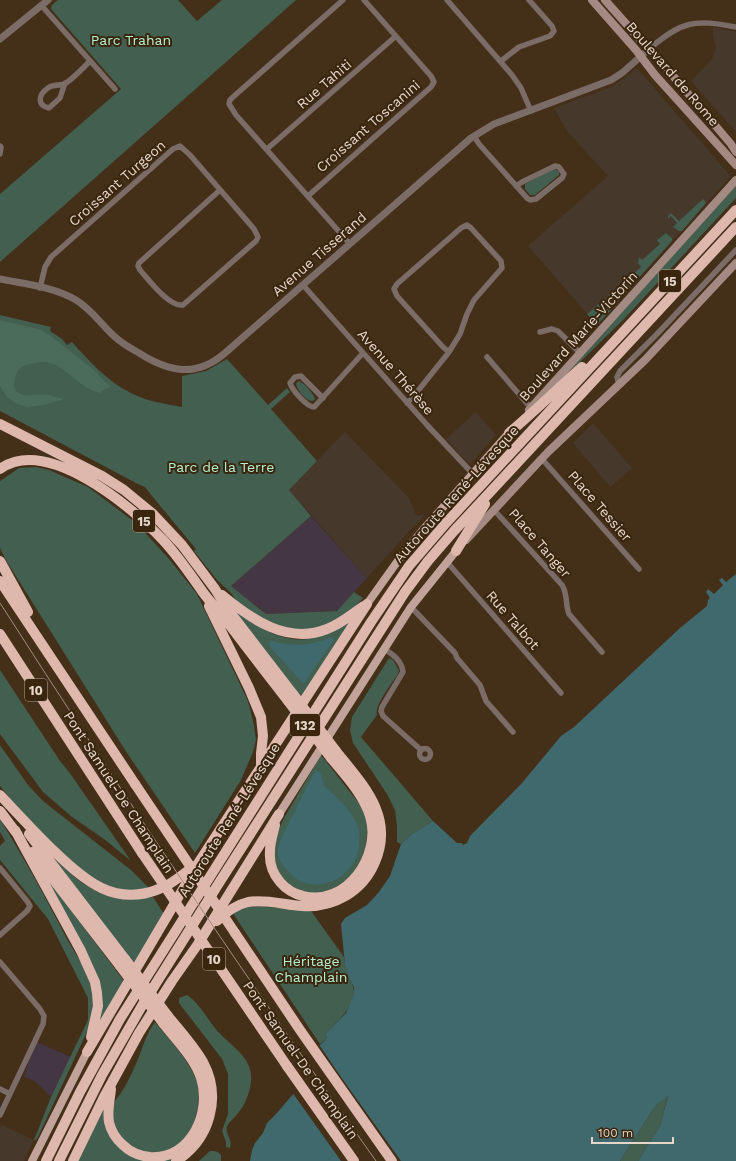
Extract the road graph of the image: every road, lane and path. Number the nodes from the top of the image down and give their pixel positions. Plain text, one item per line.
1 (48, 0) edge
2 (343, 0) edge
3 (364, 0) edge
4 (447, 0) edge
5 (529, 0) edge
6 (592, 0) edge
7 (605, 0) edge
8 (41, 4) junction
9 (736, 27) edge
10 (396, 36) junction
11 (0, 39) edge
12 (649, 49) junction
13 (641, 57) junction
14 (90, 61) junction
15 (501, 61) junction
16 (65, 83) junction
17 (115, 89) dead end
18 (531, 111) junction
19 (474, 136) junction
20 (734, 144) edge
21 (0, 146) edge
22 (267, 149) junction
23 (736, 152) edge
24 (0, 154) edge
25 (736, 165) edge
26 (736, 180) edge
27 (516, 186) junction
28 (220, 190) junction
29 (308, 196) junction
30 (736, 210) edge
31 (736, 227) edge
32 (350, 244) junction
33 (736, 250) edge
34 (736, 263) edge
35 (0, 279) edge
36 (303, 285) junction
37 (40, 288) junction
38 (540, 332) dead end
39 (623, 332) junction
40 (449, 352) junction
41 (363, 353) junction
42 (580, 353) junction
43 (487, 357) dead end
44 (619, 385) junction
45 (323, 398) junction
46 (407, 402) junction
47 (531, 408) junction
48 (0, 424) edge
49 (509, 433) junction
50 (542, 459) junction
51 (0, 469) edge
52 (472, 474) junction
53 (497, 485) junction
54 (494, 510) junction
55 (456, 551) junction
56 (0, 561) edge
57 (446, 562) junction
58 (639, 569) dead end
59 (0, 580) edge
60 (215, 589) junction
61 (203, 591) junction
62 (367, 604) junction
63 (411, 607) junction
64 (0, 634) edge
65 (384, 649) junction
66 (602, 652) dead end
67 (62, 674) junction
68 (561, 694) dead end
69 (290, 698) junction
70 (513, 732) dead end
71 (421, 750) dead end
72 (334, 754) junction
73 (261, 766) junction
74 (0, 795) edge
75 (0, 811) edge
76 (278, 814) junction
77 (15, 830) junction
78 (199, 862) junction
79 (0, 868) edge
80 (0, 935) edge
81 (198, 944) junction
82 (0, 962) edge
83 (122, 963) junction
84 (166, 1019) junction
85 (87, 1052) junction
86 (112, 1084) junction
87 (0, 1089) edge
88 (10, 1094) junction
89 (0, 1115) edge
90 (32, 1161) edge
91 (46, 1161) edge
92 (59, 1161) edge
93 (73, 1161) edge
94 (176, 1161) edge
95 (354, 1161) edge
96 (392, 1161) edge

1 - 8 street
2 - 22 street
3 - 10 street, Croissant Toscanini
4 - 15 street
5 - 15 street
6 - 13 main road, Boulevard de Rome
7 - 12 main road, Boulevard de Rome
8 - 11 street
8 - 14 street
9 - 12 street
10 - 22 street, Rue Tahiti
10 - 29 street, Croissant Toscanini
12 - 13 street, Avenue Tisserand
12 - 20 main road, Boulevard de Rome
13 - 18 street, Avenue Tisserand
13 - 25 main road, Boulevard de Rome
14 - 16 street
14 - 17 street
15 - 18 street
16 - 16 street
18 - 19 street, Avenue Tisserand
19 - 27 street
19 - 32 street, Avenue Tisserand
20 - 23 main road, Boulevard de Rome
21 - 24 street
22 - 29 street
26 - 42 main road, Boulevard Marie-Victorin
27 - 27 street
28 - 28 street, Croissant Turgeon
28 - 37 street, Croissant Turgeon
29 - 32 street
30 - 39 highway, Autoroute René-Lévesque / 15
31 - 53 highway, Autoroute René-Lévesque / 15
32 - 36 street, Avenue Tisserand
33 - 44 street
34 - 44 main road
35 - 37 street, Avenue Tisserand
36 - 37 street, Avenue Tisserand
36 - 41 street, Avenue Thérèse
38 - 42 street
39 - 49 highway
39 - 91 highway, Autoroute René-Lévesque / 132
40 - 40 street
40 - 46 street
41 - 45 street
41 - 46 street, Avenue Thérèse
42 - 47 main road, Boulevard Marie-Victorin
43 - 47 street
44 - 50 main road
45 - 45 street
46 - 52 street, Avenue Thérèse
47 - 49 main road, Boulevard Marie-Victorin
48 - 60 highway
49 - 52 main road, Boulevard Marie-Victorin
50 - 54 main road
50 - 58 street, Place Tessier
51 - 61 highway, 15
52 - 62 main road, Boulevard Marie-Victorin
53 - 55 highway
53 - 92 highway, Autoroute René-Lévesque / 132
54 - 55 main road
54 - 66 street, Place Tanger
55 - 57 main road
56 - 67 highway
57 - 63 main road
57 - 68 street, Rue Talbot
59 - 67 highway, 10
60 - 62 highway
60 - 69 highway
61 - 69 highway
61 - 73 highway
62 - 73 highway
63 - 65 main road
63 - 70 street
64 - 95 highway, Pont Samuel-De Champlain / 10, bridge
65 - 71 street
65 - 76 main road
67 - 96 highway, Pont Samuel-De Champlain / 10, bridge
69 - 72 highway, bridge
72 - 76 highway
72 - 81 highway
73 - 78 highway
74 - 78 highway
74 - 83 highway
75 - 77 highway
76 - 81 highway
77 - 83 highway
77 - 85 highway
78 - 85 highway
79 - 80 street
81 - 86 highway
82 - 88 street
83 - 84 highway, bridge
84 - 86 highway
84 - 94 highway
85 - 90 main road
86 - 93 highway
87 - 88 street
88 - 89 street

